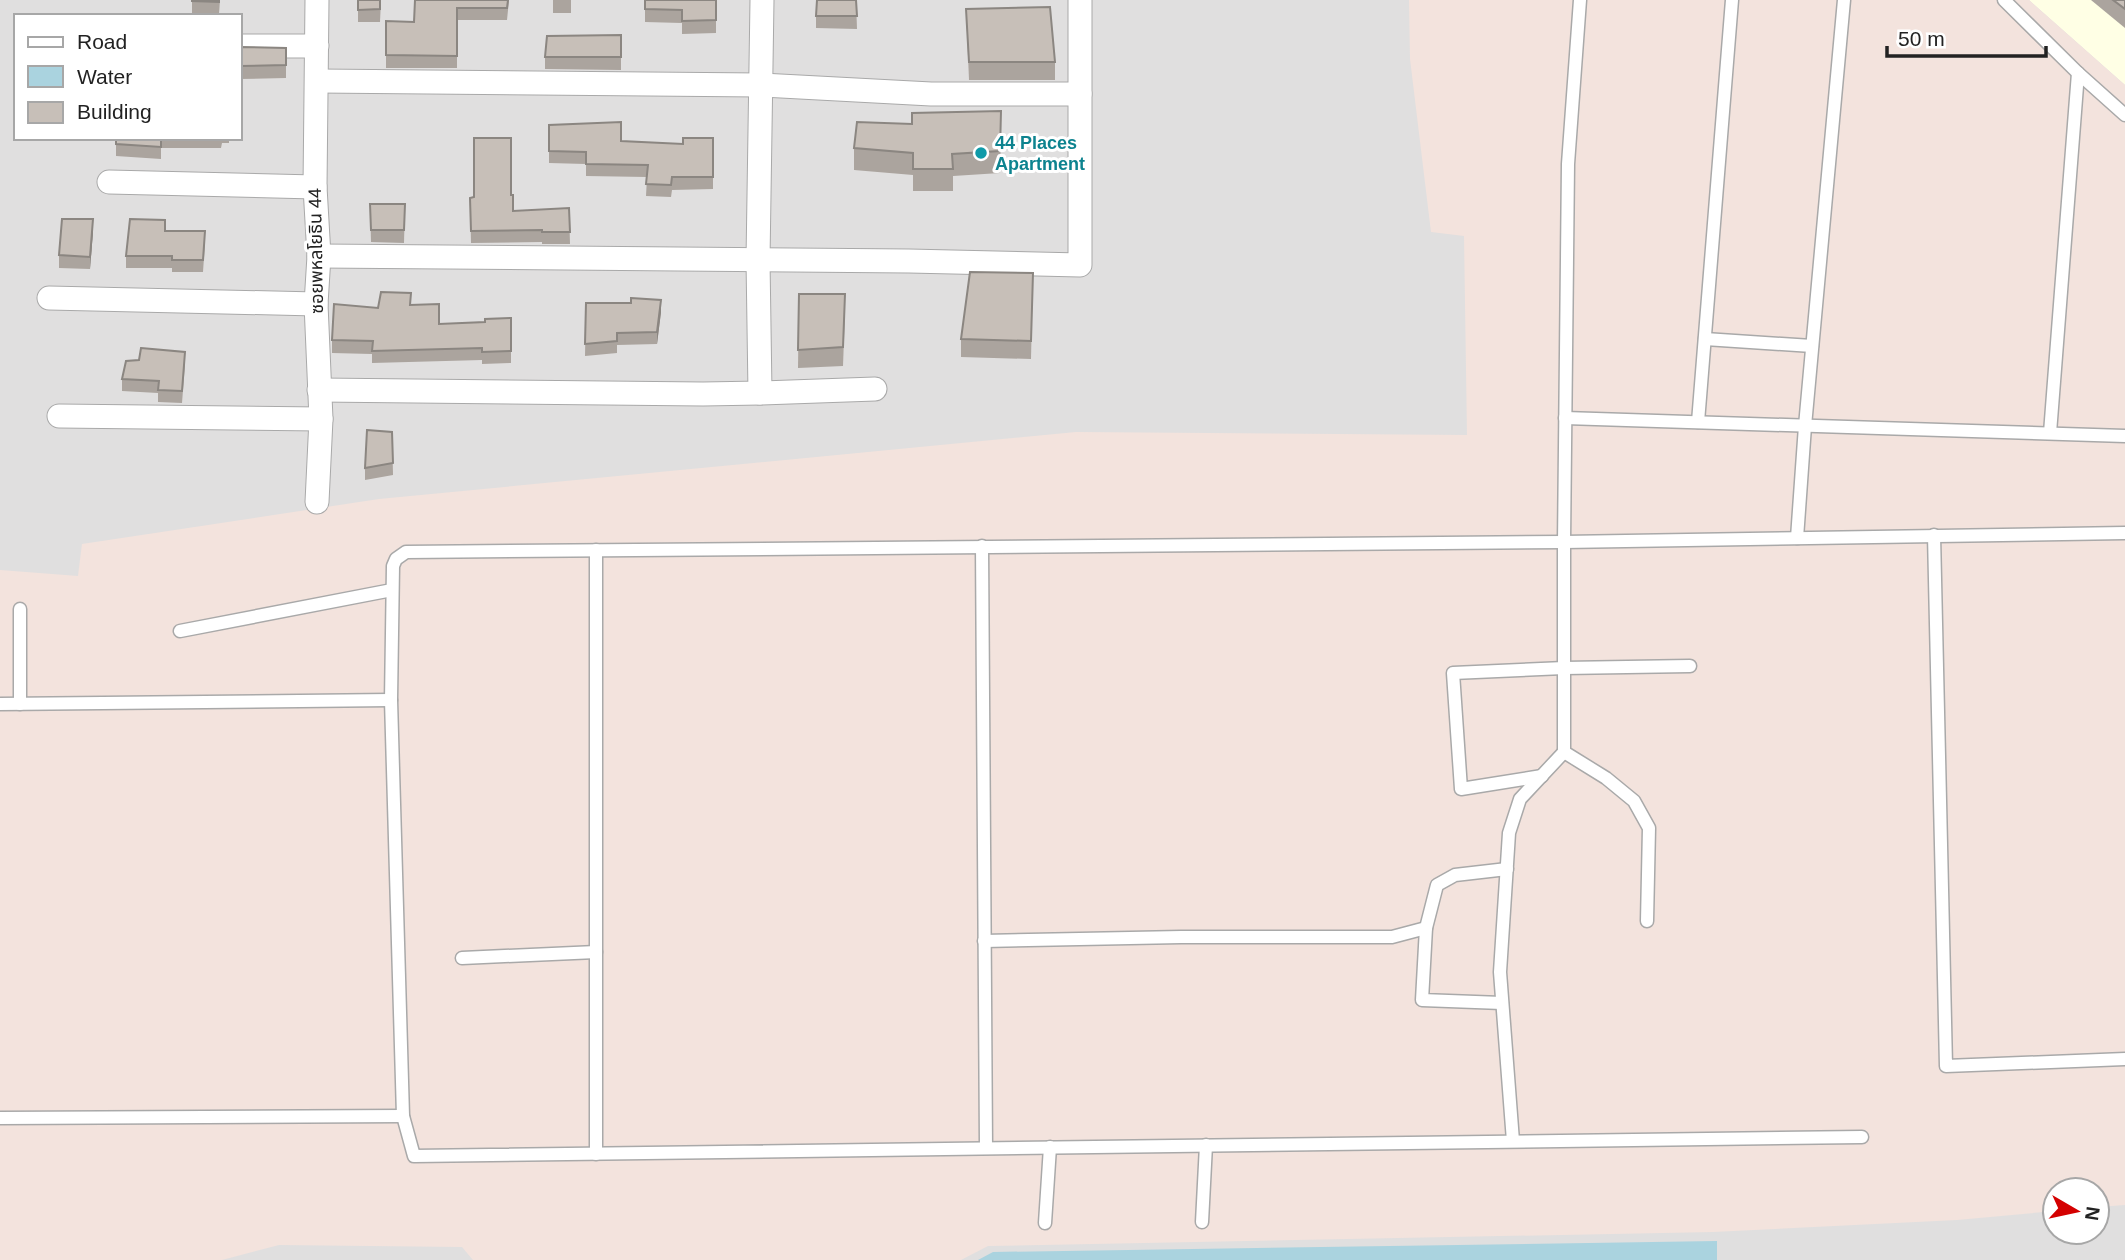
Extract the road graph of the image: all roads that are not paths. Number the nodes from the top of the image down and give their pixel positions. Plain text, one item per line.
1 (317, 0) edge
2 (762, 0) edge
3 (1080, 0) edge
4 (1580, 0) edge
5 (1732, 0) edge
6 (1844, 0) edge
7 (2004, 0) edge
8 (242, 46) edge
9 (317, 46) junction
10 (2078, 73) junction
11 (318, 81) junction
12 (760, 85) junction
13 (1080, 94) junction
14 (2125, 114) edge
15 (109, 182) dead end
16 (315, 187) junction
17 (319, 256) junction
18 (758, 260) junction
19 (49, 298) dead end
20 (316, 304) junction
21 (1705, 339) junction
22 (1812, 346) junction
23 (875, 389) dead end
24 (320, 390) junction
25 (760, 393) junction
26 (60, 416) dead end
27 (1565, 418) junction
28 (321, 419) junction
29 (1698, 422) junction
30 (1805, 426) junction
31 (2050, 433) junction
32 (2125, 436) edge
33 (317, 502) dead end
34 (2125, 533) edge
35 (1934, 535) junction
36 (1797, 538) junction
37 (1564, 542) junction
38 (982, 546) junction
39 (596, 550) junction
40 (392, 590) junction
41 (20, 609) dead end
42 (180, 632) dead end
43 (1690, 666) dead end
44 (1564, 668) junction
45 (391, 700) junction
46 (0, 704) edge
47 (20, 704) junction
48 (1564, 752) junction
49 (1542, 776) junction
50 (1507, 869) junction
51 (1647, 921) dead end
52 (1426, 928) junction
53 (984, 941) junction
54 (596, 952) junction
55 (462, 958) dead end
56 (1502, 1003) junction
57 (2125, 1059) edge
58 (404, 1116) junction
59 (0, 1118) edge
60 (1862, 1137) dead end
61 (1513, 1141) junction
62 (1206, 1145) junction
63 (986, 1147) junction
64 (1049, 1147) junction
65 (596, 1154) junction
66 (1045, 1223) dead end
67 (1202, 1223) dead end

1 - 9 street, ซอยพหลโยธิน 44
2 - 12 street
3 - 13 street
4 - 27 lane
5 - 21 lane
6 - 22 lane
7 - 10 lane
8 - 9 street
9 - 11 street, ซอยพหลโยธิน 44
10 - 14 lane
10 - 31 lane
11 - 12 street
11 - 16 street, ซอยพหลโยธิน 44
12 - 13 street
12 - 18 street
13 - 18 street
15 - 16 street
16 - 17 street, ซอยพหลโยธิน 44
17 - 18 street
17 - 20 street, ซอยพหลโยธิน 44
18 - 25 street
19 - 20 street
20 - 24 street, ซอยพหลโยธิน 44
21 - 22 lane
21 - 29 lane
22 - 30 lane
23 - 25 street
24 - 25 street
24 - 28 street, ซอยพหลโยธิน 44
26 - 28 street
27 - 29 lane
27 - 37 lane
28 - 33 street, ซอยพหลโยธิน 44
29 - 30 lane
30 - 31 lane
30 - 36 lane
31 - 32 lane
34 - 35 lane
35 - 36 lane
35 - 57 lane
36 - 37 lane
37 - 38 lane
37 - 44 lane
38 - 39 lane
38 - 53 lane
39 - 40 lane
39 - 54 lane
40 - 42 lane
40 - 45 lane
41 - 47 lane
43 - 44 lane
44 - 48 lane
44 - 49 lane
45 - 47 lane
45 - 58 lane
46 - 47 lane
48 - 49 lane
48 - 51 lane
49 - 50 lane
50 - 52 lane
50 - 56 lane
52 - 53 lane
52 - 56 lane
53 - 63 lane
54 - 55 lane
54 - 65 lane
56 - 61 lane
58 - 59 lane
58 - 65 lane
60 - 61 lane
61 - 62 lane
62 - 64 lane
62 - 67 lane
63 - 64 lane
63 - 65 lane
64 - 66 lane

